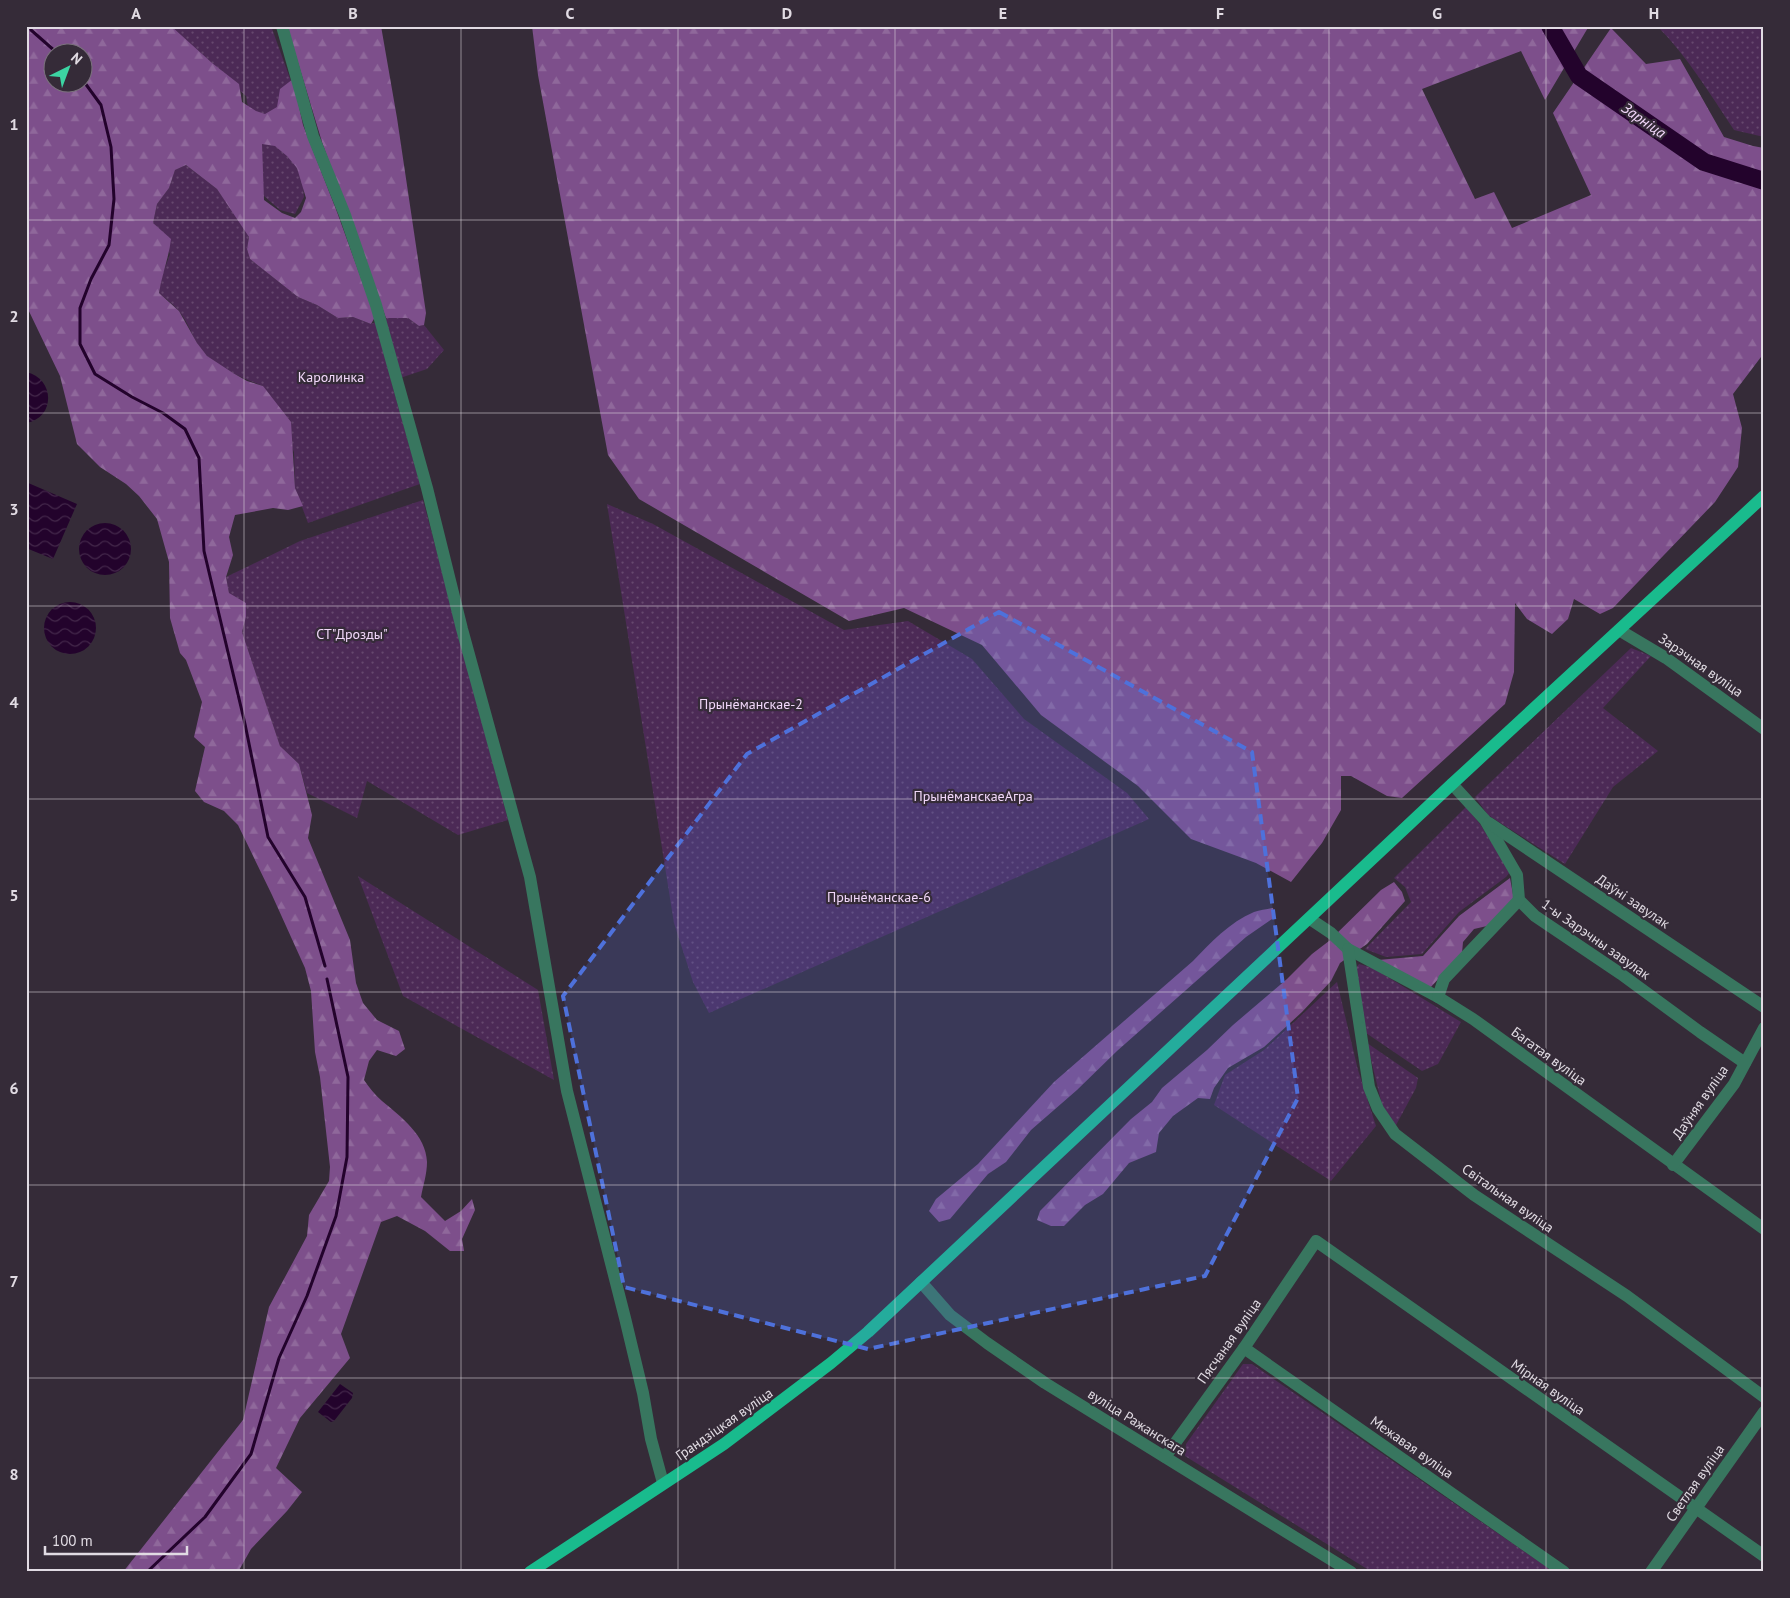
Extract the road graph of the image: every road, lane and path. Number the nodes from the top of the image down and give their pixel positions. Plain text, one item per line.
1 (282, 26) edge
2 (1764, 496) edge
3 (1619, 630) junction
4 (1764, 729) edge
5 (1452, 784) junction
6 (1485, 820) junction
7 (1519, 900) junction
8 (1310, 919) junction
9 (1348, 949) junction
10 (1438, 997) junction
11 (1764, 1007) edge
12 (1764, 1028) edge
13 (1745, 1063) junction
14 (1673, 1165) junction
15 (1764, 1229) edge
16 (1316, 1242) joint
17 (921, 1282) junction
18 (1244, 1348) junction
19 (1764, 1397) edge
20 (1764, 1412) edge
21 (1165, 1457) junction
22 (664, 1483) junction
23 (1695, 1509) junction
24 (1764, 1556) edge
25 (1345, 1570) edge
26 (530, 1572) edge
27 (1564, 1572) edge
28 (1651, 1572) edge

1 - 22 street
2 - 3 main road, Грандзіцкая вуліца
3 - 4 street, Зарэчная вуліца
3 - 5 main road, Грандзіцкая вуліца
5 - 6 street
5 - 8 main road, Грандзіцкая вуліца
6 - 7 street
6 - 11 street, Даўні завулак
7 - 10 street
7 - 13 street, 1-ы Зарэчны завулак
8 - 9 street, Багатая вуліца
8 - 17 main road, Грандзіцкая вуліца
9 - 10 street, Багатая вуліца
9 - 19 street, Світальная вуліца
10 - 14 street, Багатая вуліца
12 - 13 street, Даўняя вуліца
13 - 14 street, Даўняя вуліца
14 - 15 street, Багатая вуліца
16 - 18 street, Пясчаная вуліца
16 - 23 street, Мірная вуліца
17 - 21 street, вуліца Ражанскага
17 - 22 main road, Грандзіцкая вуліца
18 - 21 street, Пясчаная вуліца
18 - 27 street, Межавая вуліца
20 - 23 street, Светлая вуліца
21 - 25 street, вуліца Ражанскага
22 - 26 main road, Грандзіцкая вуліца
23 - 24 street, Мірная вуліца
23 - 28 street, Светлая вуліца

